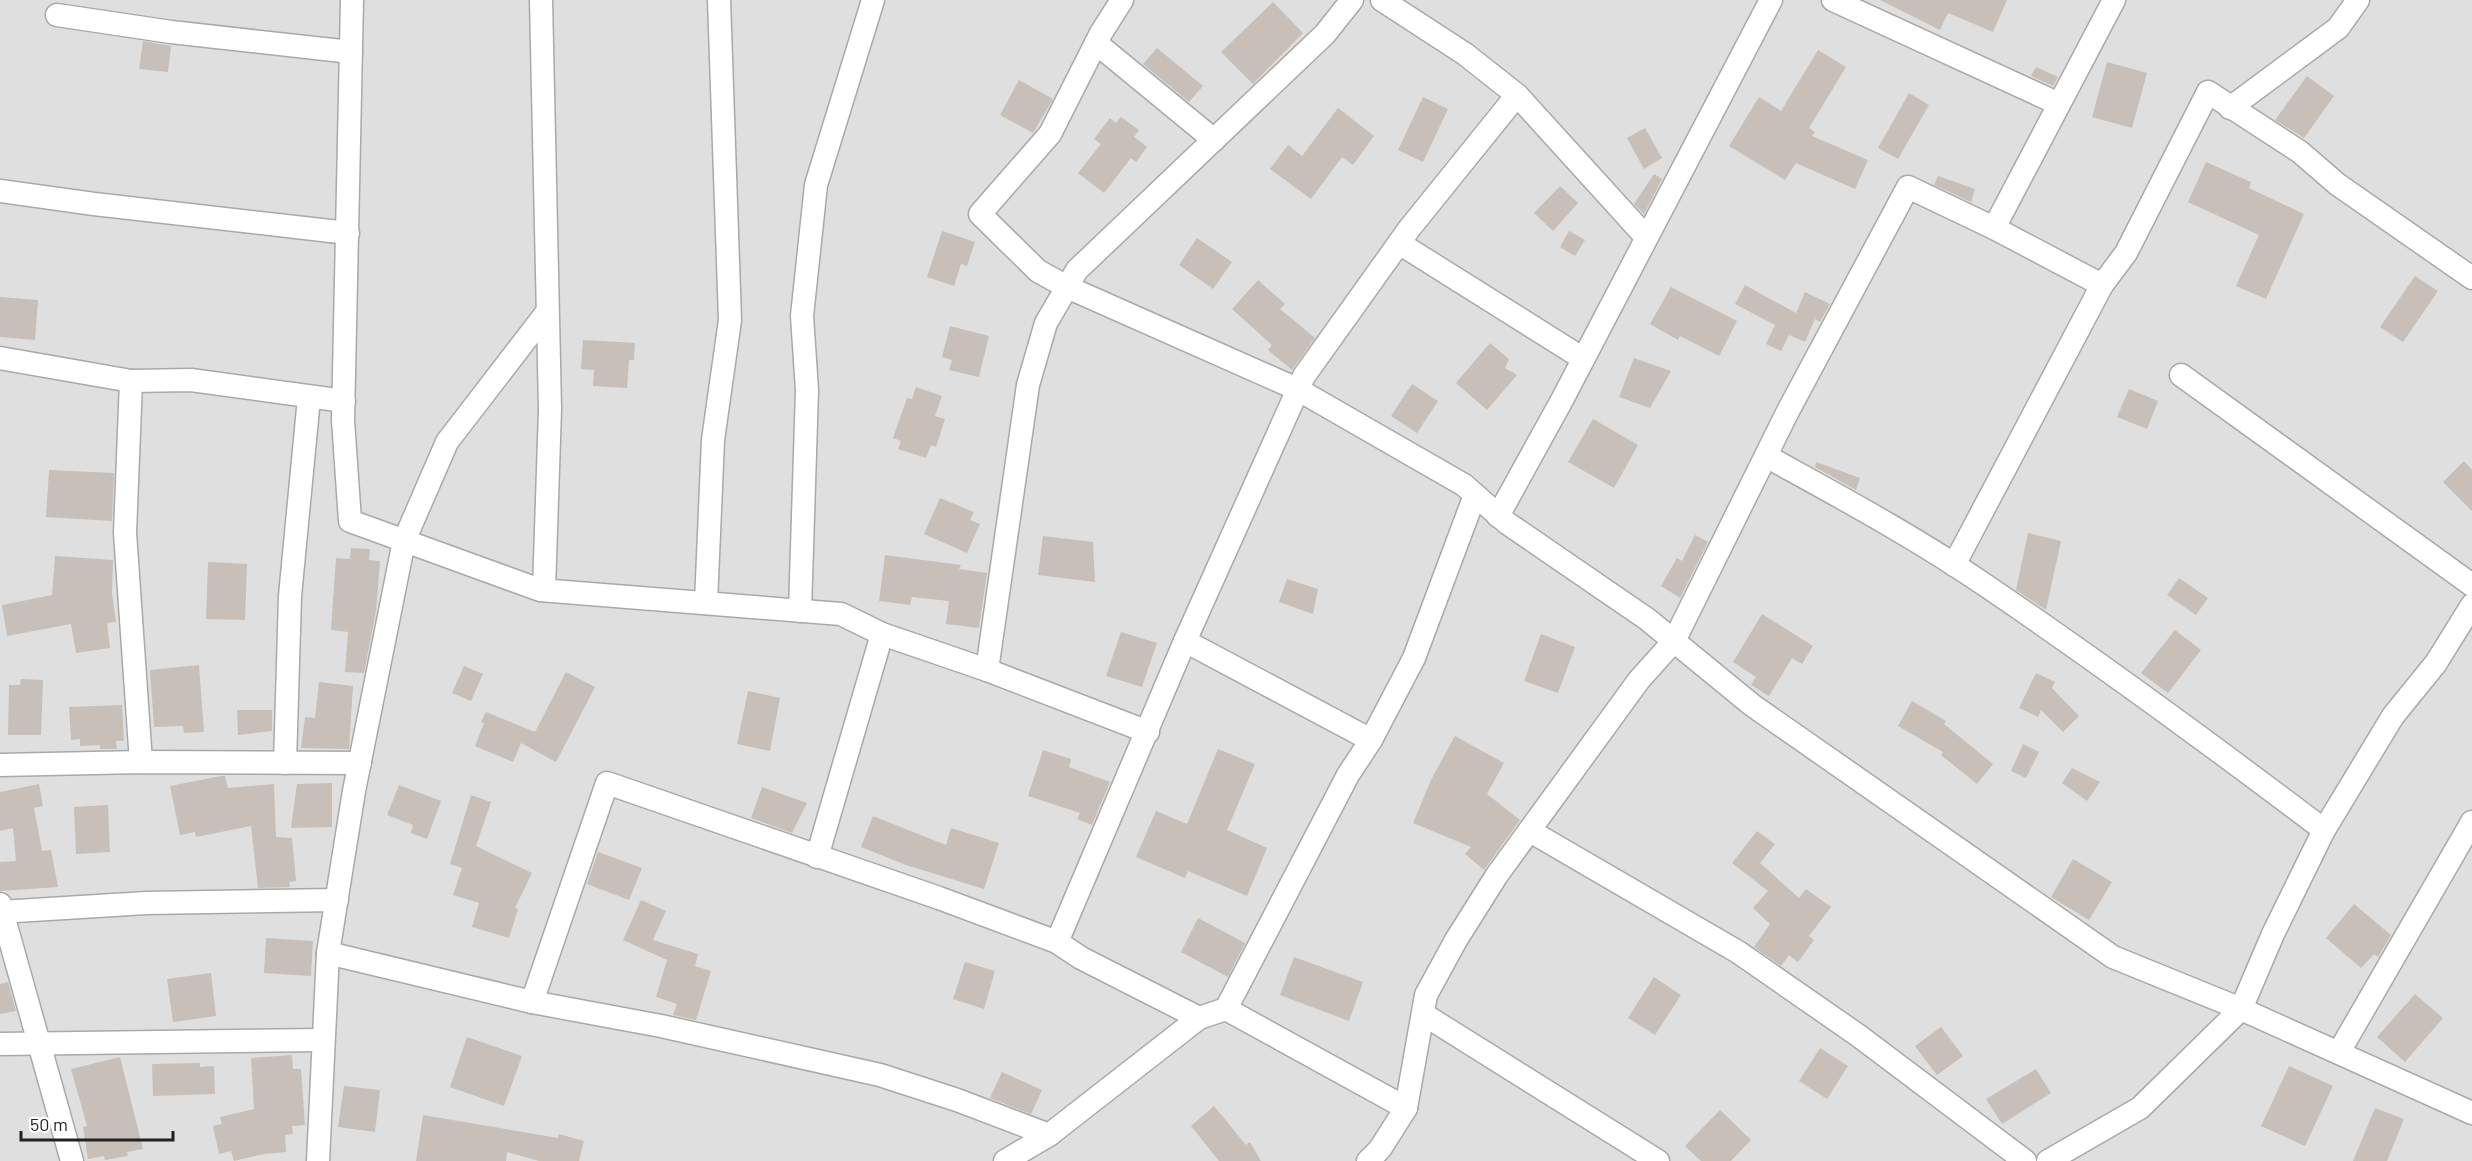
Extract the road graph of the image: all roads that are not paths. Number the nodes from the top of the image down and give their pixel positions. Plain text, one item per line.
1 (352, 0) edge
2 (541, 0) edge
3 (719, 0) edge
4 (873, 0) edge
5 (1122, 0) edge
6 (1352, 0) edge
7 (1382, 0) edge
8 (1771, 0) edge
9 (1833, 0) edge
10 (2114, 0) edge
11 (2358, 0) edge
12 (57, 15) dead end
13 (1096, 43) junction
14 (351, 52) junction
15 (1517, 95) junction
16 (2059, 104) junction
17 (2230, 108) junction
18 (1214, 140) junction
19 (0, 190) edge
20 (1994, 228) junction
21 (348, 232) junction
22 (1646, 237) junction
23 (1399, 243) junction
24 (2472, 278) edge
25 (2102, 285) junction
26 (1067, 287) junction
27 (547, 312) junction
28 (0, 358) edge
29 (1582, 358) junction
30 (2181, 375) dead end
31 (131, 381) junction
32 (1298, 389) junction
33 (309, 398) junction
34 (344, 401) junction
35 (1766, 456) junction
36 (1475, 495) junction
37 (1498, 516) junction
38 (404, 541) junction
39 (1954, 565) junction
40 (2472, 585) edge
41 (544, 590) junction
42 (706, 603) junction
43 (2472, 605) edge
44 (800, 611) junction
45 (882, 634) junction
46 (1185, 641) junction
47 (1674, 642) junction
48 (987, 670) junction
49 (1148, 732) junction
50 (1371, 740) junction
51 (141, 762) junction
52 (285, 763) junction
53 (360, 763) junction
54 (0, 765) edge
55 (2472, 822) edge
56 (2324, 830) junction
57 (1530, 831) junction
58 (817, 857) junction
59 (337, 900) junction
60 (1, 909) edge
61 (1057, 942) junction
62 (328, 953) junction
63 (532, 1002) junction
64 (1226, 1009) junction
65 (2241, 1009) junction
66 (1423, 1014) junction
67 (1199, 1018) junction
68 (323, 1040) junction
69 (40, 1042) junction
70 (0, 1044) edge
71 (2339, 1052) junction
72 (1406, 1108) junction
73 (2472, 1113) edge
74 (1049, 1135) junction
75 (72, 1161) edge
76 (318, 1161) edge
77 (1005, 1161) edge
78 (1368, 1161) edge
79 (1658, 1161) edge
80 (2025, 1161) edge
81 (2048, 1161) edge

1 - 14 street
2 - 27 street
3 - 42 street
4 - 44 street
5 - 13 street
6 - 18 street
7 - 15 street
8 - 22 street
9 - 16 street
10 - 16 street
11 - 17 street
12 - 14 street
13 - 18 street
13 - 26 street
14 - 21 street
15 - 22 street
15 - 23 street
16 - 20 street
17 - 24 street
17 - 25 street
18 - 26 street
19 - 21 street
20 - 25 street
20 - 35 street
21 - 34 street
22 - 29 street
23 - 29 street
23 - 32 street
25 - 39 street
26 - 32 street
26 - 48 street
27 - 38 street
27 - 41 street
28 - 31 street
29 - 37 street
30 - 40 street
31 - 33 street
31 - 51 street
32 - 36 street
32 - 46 street
33 - 34 street
33 - 52 street
34 - 38 street
35 - 39 street
35 - 47 street
36 - 37 street
36 - 50 street
37 - 47 street
38 - 41 street
38 - 53 street
39 - 56 street
41 - 42 street
42 - 44 street
43 - 56 street
44 - 45 street
45 - 48 street
45 - 58 street
46 - 49 street
46 - 50 street
47 - 57 street
47 - 65 street
48 - 49 street
49 - 61 street
50 - 64 street
51 - 52 street
51 - 54 street
52 - 53 street
53 - 59 street
55 - 71 street
56 - 65 street
57 - 66 street
57 - 80 street
58 - 61 street
58 - 63 street
59 - 60 street
59 - 62 street
60 - 69 street
61 - 67 street
62 - 63 street
62 - 68 street
63 - 74 street
64 - 67 street
64 - 72 street
65 - 71 street
65 - 81 street
66 - 72 street
66 - 79 street
67 - 74 street
68 - 69 street
68 - 76 street
69 - 70 street
69 - 75 street
71 - 73 street
72 - 78 street
74 - 77 street

